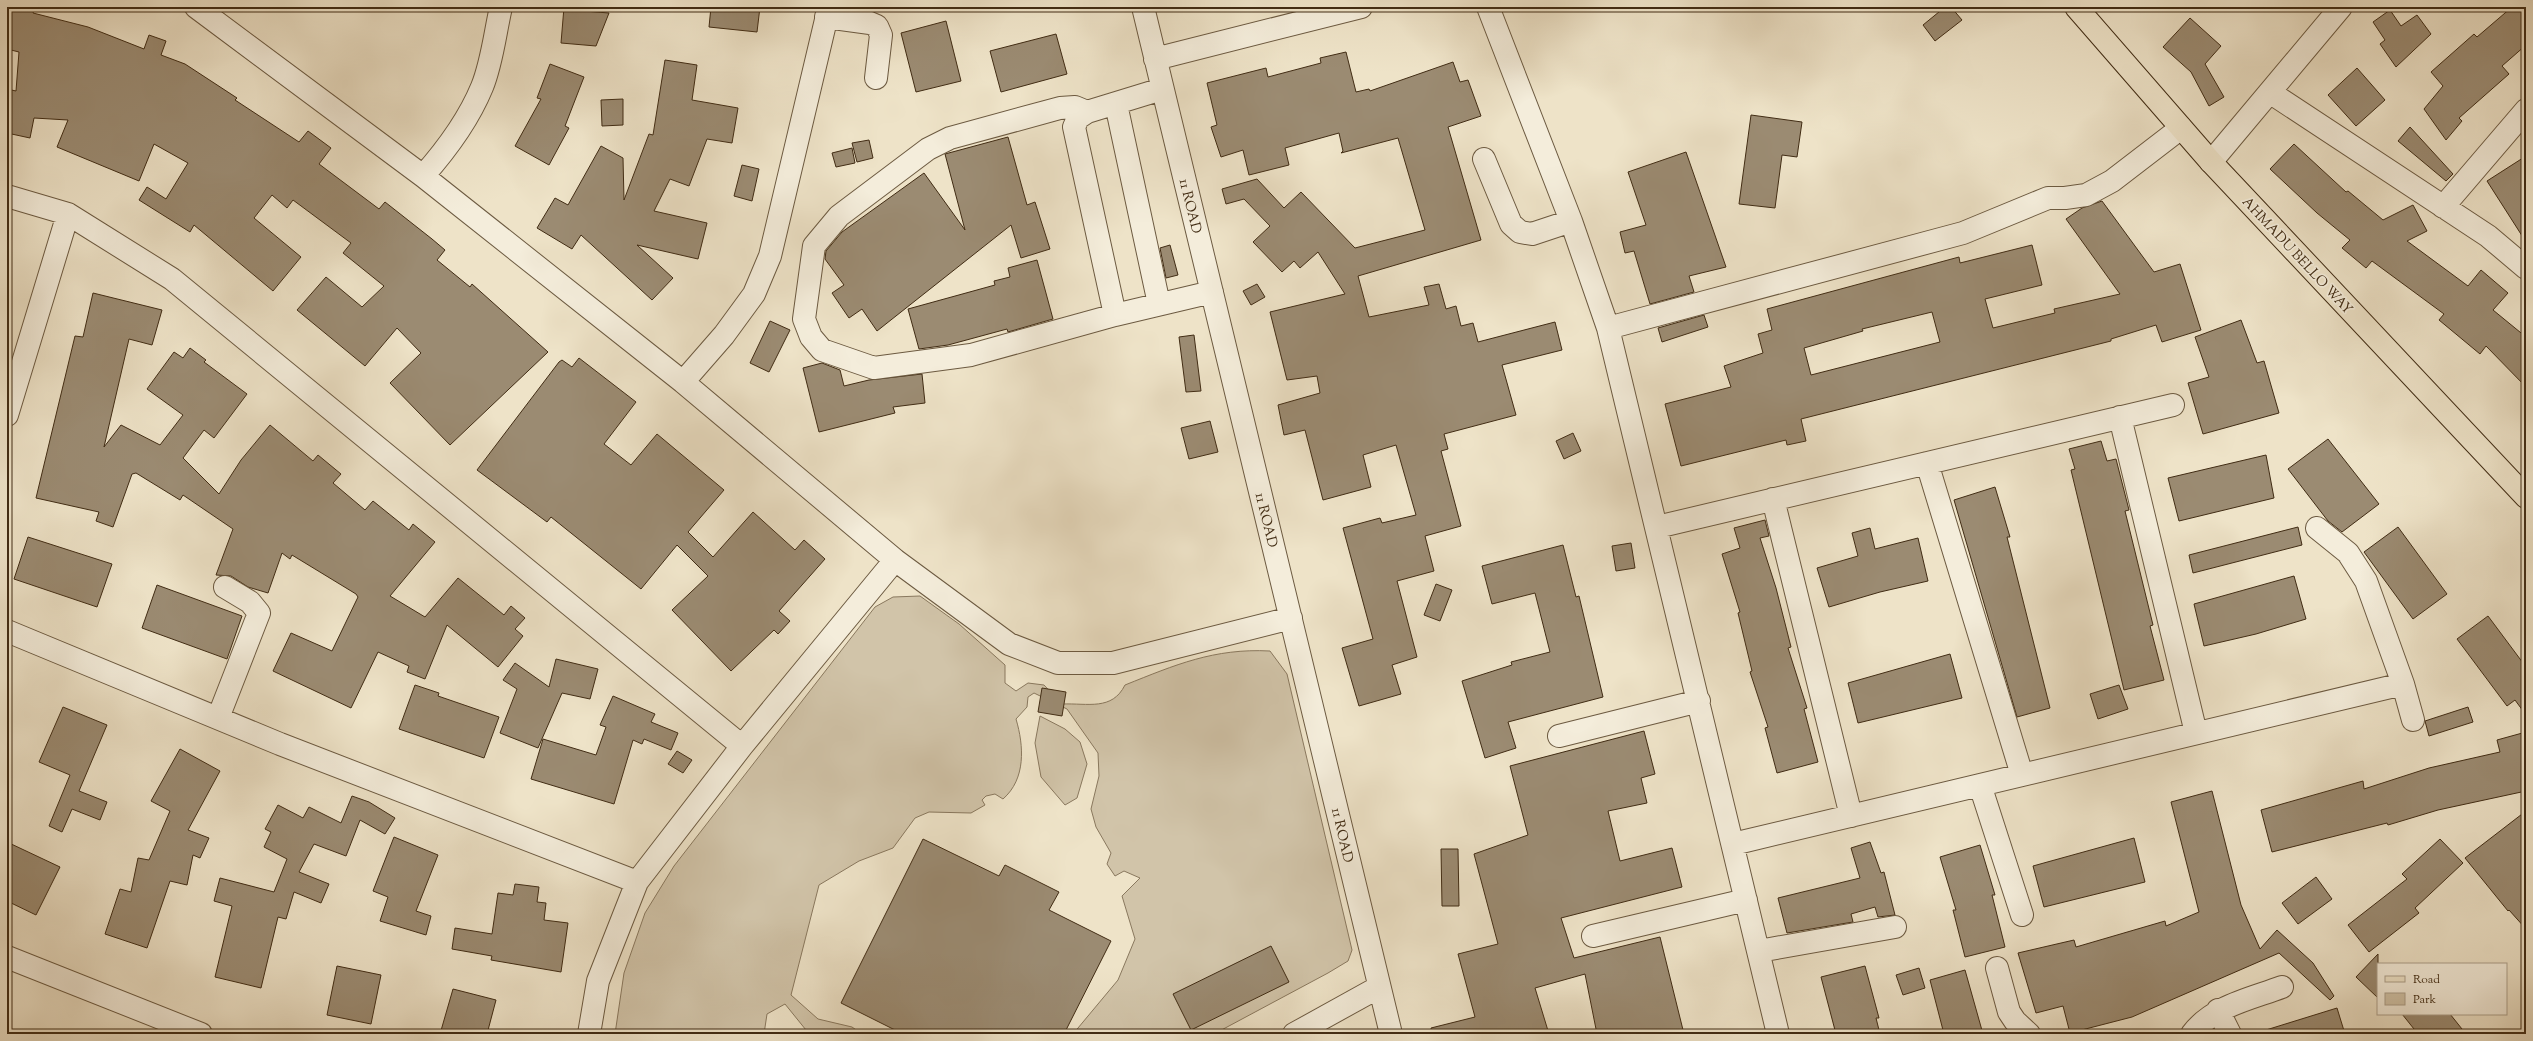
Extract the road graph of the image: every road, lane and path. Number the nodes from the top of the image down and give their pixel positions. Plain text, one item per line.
1 (196, 7) edge
2 (501, 7) edge
3 (1143, 7) edge
4 (1361, 7) edge
5 (1488, 7) edge
6 (2076, 7) edge
7 (2341, 7) edge
8 (828, 12) edge
9 (1155, 59) junction
10 (876, 78) dead end
11 (1162, 89) junction
12 (2271, 93) junction
13 (1116, 104) junction
14 (2526, 110) edge
15 (1088, 112) junction
16 (2181, 128) junction
17 (1484, 158) dead end
18 (2211, 162) junction
19 (423, 176) junction
20 (7, 196) edge
21 (2443, 207) junction
22 (68, 214) junction
23 (1571, 221) junction
24 (2526, 268) edge
25 (1212, 292) junction
26 (1159, 304) junction
27 (1114, 315) junction
28 (1608, 328) junction
29 (683, 382) junction
30 (2173, 405) dead end
31 (7, 415) edge
32 (2120, 417) junction
33 (1927, 463) junction
34 (2526, 497) edge
35 (1773, 499) junction
36 (1657, 526) junction
37 (2317, 528) dead end
38 (896, 560) junction
39 (225, 587) dead end
40 (1291, 618) junction
41 (7, 631) edge
42 (2403, 684) junction
43 (1699, 701) junction
44 (218, 718) junction
45 (2413, 720) dead end
46 (2196, 734) junction
47 (1559, 736) dead end
48 (742, 746) junction
49 (2022, 775) junction
50 (1980, 785) junction
51 (1851, 816) junction
52 (1733, 844) junction
53 (636, 882) junction
54 (1746, 900) junction
55 (2022, 915) dead end
56 (1895, 927) dead end
57 (1593, 936) dead end
58 (1759, 951) junction
59 (7, 957) edge
60 (1996, 968) dead end
61 (1379, 987) junction
62 (2282, 987) dead end
63 (2218, 1010) junction
64 (201, 1034) edge
65 (589, 1034) edge
66 (1294, 1034) edge
67 (1391, 1034) edge
68 (1778, 1034) edge
69 (2029, 1034) edge
70 (2192, 1034) edge
71 (2230, 1034) edge

1 - 19 street
2 - 19 street
3 - 9 street, 11 ROAD
4 - 9 street
5 - 23 street
6 - 16 main road, AHMADU BELLO WAY
7 - 12 street
8 - 10 street
8 - 29 street
9 - 11 street, 11 ROAD
11 - 13 street
11 - 25 street, 11 ROAD
12 - 18 street
12 - 21 street
13 - 15 street
13 - 26 street
14 - 21 street
15 - 27 street
15 - 27 street
16 - 18 main road, AHMADU BELLO WAY
16 - 28 street
17 - 23 street
18 - 34 main road, AHMADU BELLO WAY
19 - 29 street
20 - 22 street
21 - 24 street
22 - 31 street
22 - 48 street
23 - 28 street
25 - 26 street
25 - 40 street, 11 ROAD
26 - 27 street
28 - 36 street
29 - 38 street
30 - 32 street
32 - 33 street
32 - 46 street
33 - 35 street
33 - 49 street
35 - 36 street
35 - 51 street
36 - 43 street
37 - 42 street
38 - 40 street
38 - 48 street
39 - 44 street
40 - 61 street, 11 ROAD
41 - 44 street
42 - 45 street
42 - 46 street
43 - 47 street
43 - 52 street
44 - 53 street
46 - 49 street
48 - 53 street
49 - 50 street
50 - 51 street
50 - 55 street
51 - 52 street
52 - 54 street
53 - 65 street
54 - 57 street
54 - 58 street
56 - 58 street
58 - 68 street
59 - 64 street
60 - 69 street
61 - 66 street
61 - 67 street, 11 ROAD
62 - 63 street
63 - 70 street
63 - 71 street

